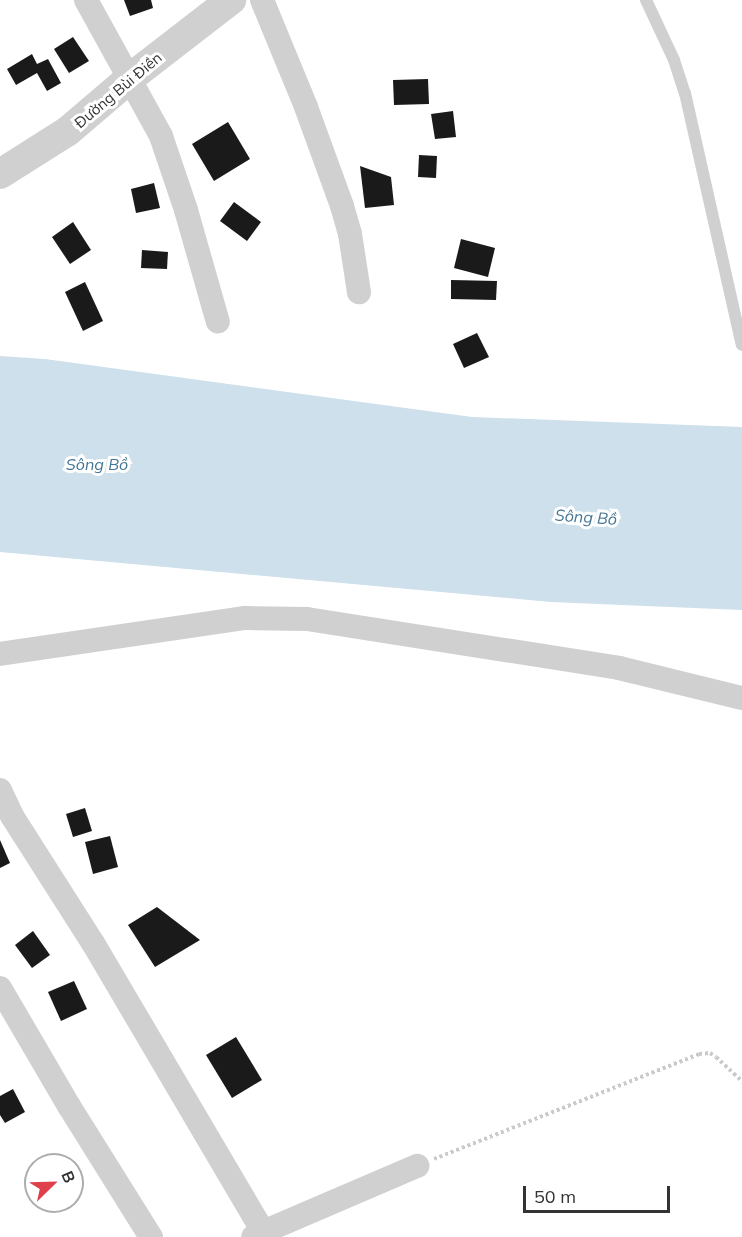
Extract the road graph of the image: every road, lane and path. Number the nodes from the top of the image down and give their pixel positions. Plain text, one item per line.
1 (86, 0) edge
2 (231, 0) edge
3 (262, 0) edge
4 (646, 0) edge
5 (130, 78) junction
6 (0, 174) edge
7 (359, 292) dead end
8 (218, 322) dead end
9 (742, 345) edge
10 (0, 654) edge
11 (742, 698) edge
12 (1, 795) edge
13 (0, 988) edge
14 (742, 1081) edge
15 (417, 1166) joint
16 (258, 1234) edge
17 (152, 1237) edge

1 - 5 street
2 - 5 street, Đường Bùi Điền
3 - 7 street
4 - 9 lane
5 - 6 street, Đường Bùi Điền
5 - 8 street
10 - 11 street
12 - 16 street
13 - 17 street
14 - 15 path
15 - 16 street

